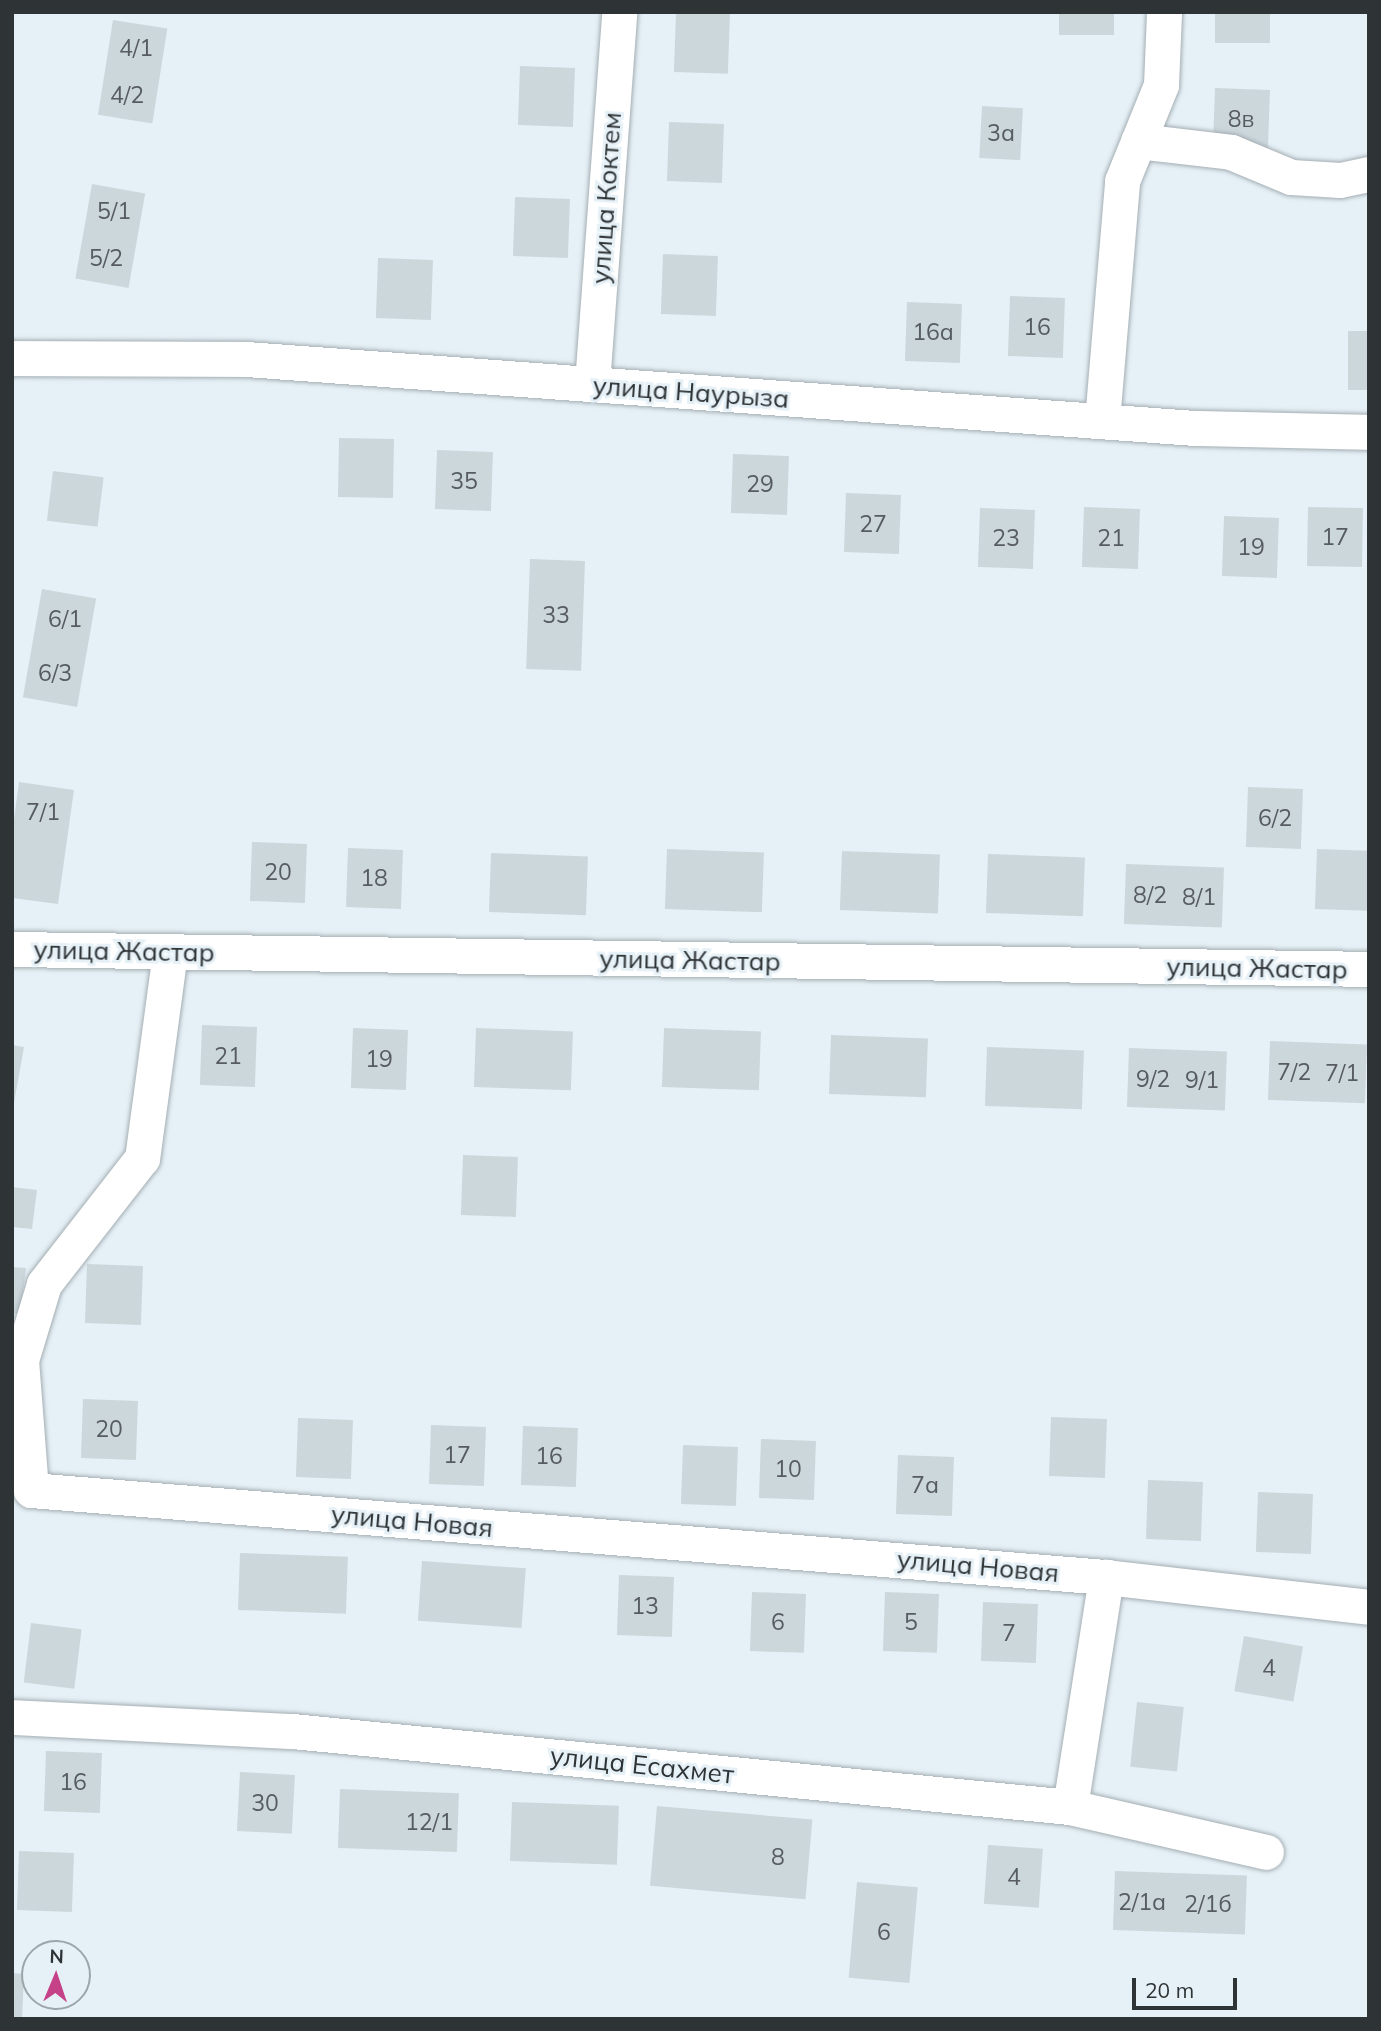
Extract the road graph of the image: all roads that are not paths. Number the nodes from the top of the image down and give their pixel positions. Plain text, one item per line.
1 (618, 12) edge
2 (1164, 12) edge
3 (1138, 141) junction
4 (1369, 174) edge
5 (12, 358) edge
6 (593, 384) junction
7 (1101, 421) junction
8 (1369, 432) edge
9 (12, 949) edge
10 (170, 952) junction
11 (1369, 969) edge
12 (1106, 1577) junction
13 (1369, 1607) edge
14 (12, 1717) edge
15 (1070, 1807) junction
16 (1266, 1852) dead end

1 - 6 street, улица Коктем
2 - 3 street
3 - 4 street
3 - 7 street
5 - 6 street, улица Наурыза
6 - 7 street, улица Наурыза
7 - 8 street, улица Наурыза
9 - 10 street, улица Жастар
10 - 11 street, улица Жастар
10 - 12 street, улица Новая
12 - 13 street, улица Новая
12 - 15 street
14 - 15 street, улица Есахмет
15 - 16 street, улица Есахмет

